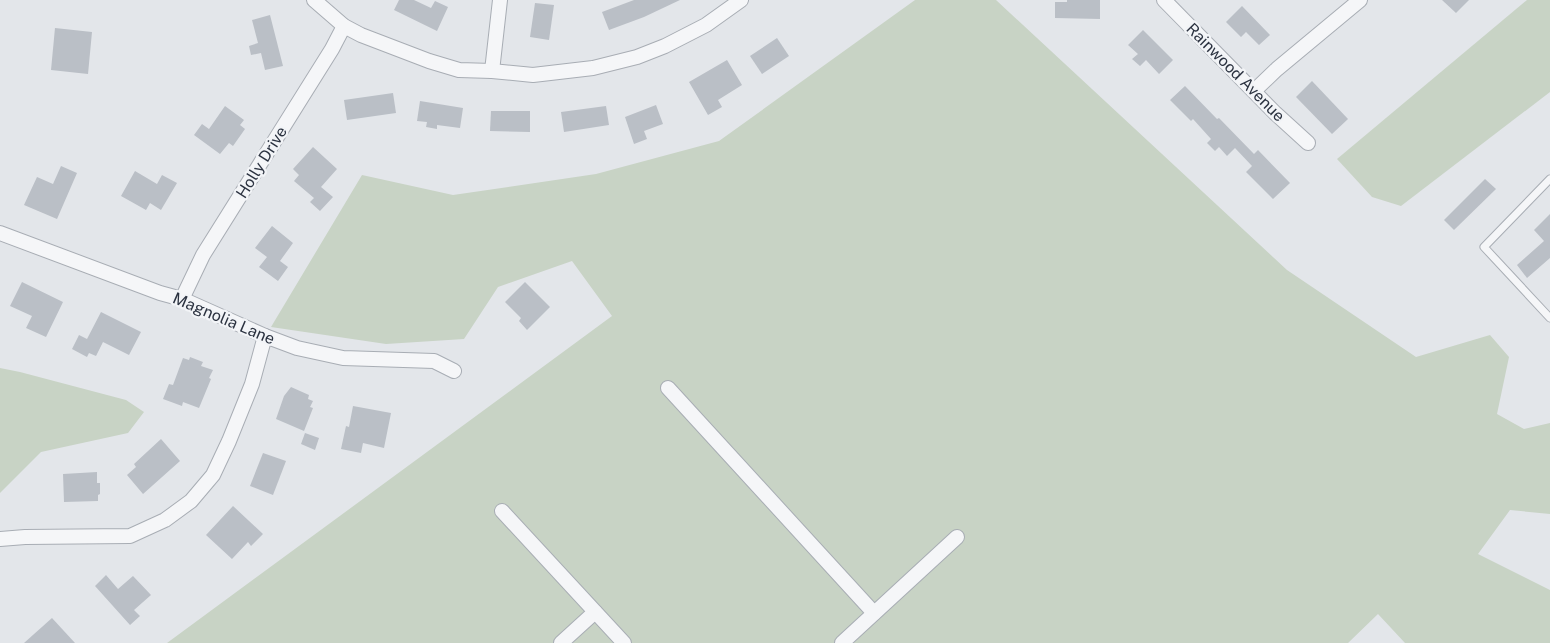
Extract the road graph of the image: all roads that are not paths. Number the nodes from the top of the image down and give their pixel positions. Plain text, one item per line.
1 (314, 0) edge
2 (500, 0) edge
3 (741, 0) edge
4 (1164, 0) edge
5 (1360, 0) edge
6 (344, 26) junction
7 (492, 71) junction
8 (1254, 91) junction
9 (1308, 143) dead end
10 (1550, 179) edge
11 (0, 233) edge
12 (182, 299) junction
13 (1550, 318) edge
14 (265, 336) junction
15 (454, 371) dead end
16 (668, 388) dead end
17 (502, 511) dead end
18 (957, 537) dead end
19 (0, 539) edge
20 (595, 612) junction
21 (874, 614) junction
22 (561, 643) edge
23 (624, 643) edge
24 (842, 643) edge

1 - 6 street
2 - 7 street
3 - 7 street
4 - 8 street, Rainwood Avenue
5 - 8 street
6 - 7 street
6 - 12 street, Holly Drive
8 - 9 street, Rainwood Avenue
10 - 13 lane
11 - 12 street, Magnolia Lane
12 - 14 street, Magnolia Lane
14 - 15 street, Magnolia Lane
14 - 19 street
16 - 21 street
17 - 20 street
18 - 21 street
20 - 22 street
20 - 23 street
21 - 24 street

